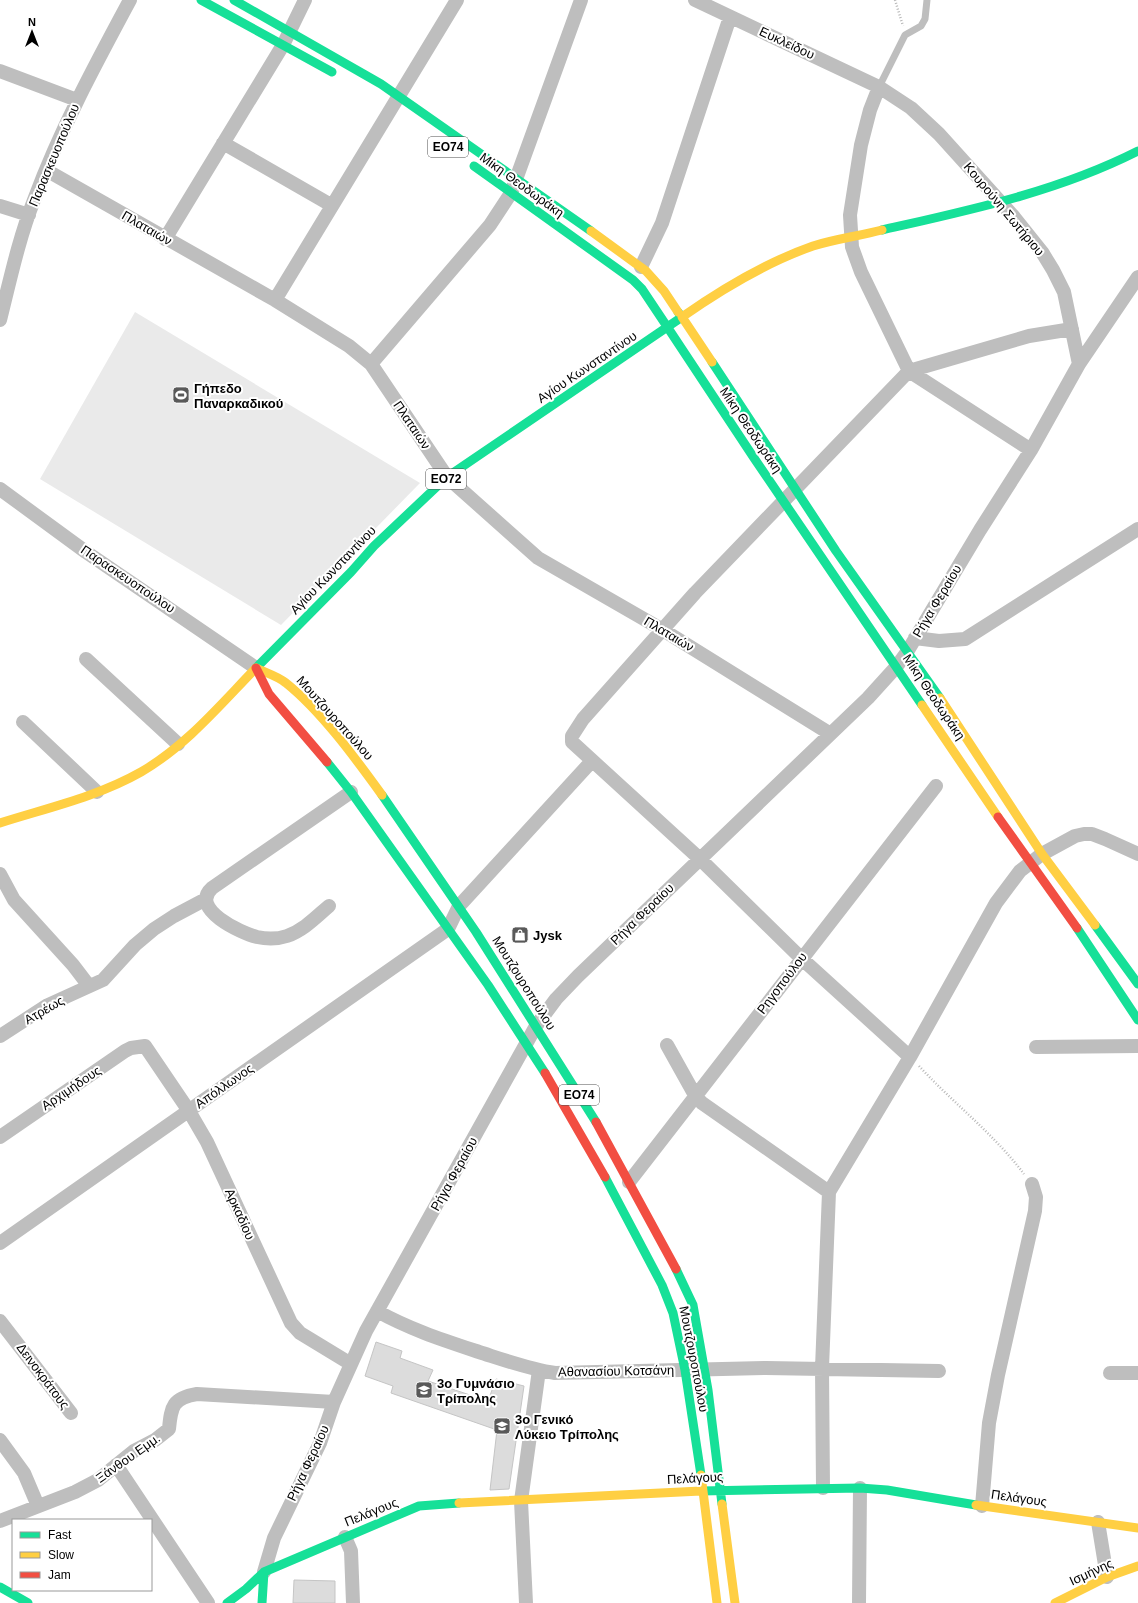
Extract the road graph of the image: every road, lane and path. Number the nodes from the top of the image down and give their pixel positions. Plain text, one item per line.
1 (130, 0) edge
2 (201, 0) edge
3 (234, 0) edge
4 (305, 0) edge
5 (457, 0) edge
6 (581, 0) edge
7 (695, 0) edge
8 (896, 0) edge
9 (927, 0) edge
10 (730, 17) junction
11 (290, 31) junction
12 (905, 35) junction
13 (283, 45) junction
14 (0, 71) edge
15 (337, 75) dead end
16 (879, 88) junction
17 (77, 100) junction
18 (393, 103) junction
19 (223, 143) junction
20 (1138, 151) edge
21 (467, 161) dead end
22 (46, 170) junction
23 (517, 178) junction
24 (511, 192) junction
25 (1001, 203) junction
26 (332, 205) junction
27 (0, 206) edge
28 (29, 215) junction
29 (850, 237) junction
30 (165, 239) junction
31 (641, 267) junction
32 (1138, 277) edge
33 (5, 282) edge
34 (275, 300) junction
35 (682, 317) junction
36 (0, 320) edge
37 (668, 328) junction
38 (1072, 329) junction
39 (371, 364) junction
40 (1078, 364) junction
41 (909, 371) junction
42 (1032, 450) junction
43 (447, 477) junction
44 (0, 489) edge
45 (794, 489) junction
46 (783, 501) junction
47 (1138, 529) edge
48 (663, 630) junction
49 (915, 638) junction
50 (907, 652) junction
51 (86, 658) dead end
52 (897, 666) junction
53 (256, 668) junction
54 (23, 722) dead end
55 (829, 734) junction
56 (178, 744) junction
57 (592, 762) junction
58 (936, 786) dead end
59 (97, 792) junction
60 (351, 792) junction
61 (0, 823) edge
62 (1042, 854) junction
63 (1138, 854) edge
64 (700, 859) junction
65 (1030, 863) junction
66 (0, 874) edge
67 (206, 900) junction
68 (329, 906) dead end
69 (459, 906) junction
70 (448, 929) junction
71 (801, 958) junction
72 (1138, 984) edge
73 (89, 986) junction
74 (1138, 1020) edge
75 (536, 1026) junction
76 (0, 1036) edge
77 (526, 1045) junction
78 (667, 1045) dead end
79 (145, 1046) joint
80 (1138, 1046) edge
81 (1036, 1047) dead end
82 (910, 1057) junction
83 (696, 1097) junction
84 (189, 1110) junction
85 (0, 1137) edge
86 (629, 1182) junction
87 (1032, 1184) joint
88 (829, 1192) junction
89 (0, 1243) edge
90 (376, 1311) junction
91 (0, 1321) edge
92 (351, 1364) junction
93 (822, 1368) junction
94 (704, 1369) junction
95 (539, 1370) junction
96 (685, 1370) junction
97 (939, 1371) dead end
98 (1110, 1373) dead end
99 (1138, 1373) edge
100 (334, 1402) junction
101 (71, 1413) dead end
102 (0, 1440) edge
103 (116, 1465) junction
104 (823, 1488) junction
105 (860, 1488) junction
106 (721, 1489) junction
107 (703, 1490) junction
108 (521, 1501) junction
109 (38, 1506) junction
110 (982, 1506) junction
111 (0, 1522) edge
112 (1098, 1522) junction
113 (1138, 1528) edge
114 (345, 1537) junction
115 (1138, 1566) edge
116 (264, 1572) junction
117 (1107, 1578) junction
118 (0, 1586) edge
119 (28, 1603) edge
120 (208, 1603) edge
121 (227, 1603) edge
122 (262, 1603) edge
123 (353, 1603) edge
124 (526, 1603) edge
125 (717, 1603) edge
126 (735, 1603) edge
127 (859, 1603) edge
128 (1055, 1603) edge

1 - 17 street, Παρασκευοπούλου
2 - 13 main road
3 - 11 main road, Μίκη Θεοδωράκη / ΕΟ74
4 - 11 street
5 - 18 street
6 - 23 street
7 - 10 street, Ευκλείδου
8 - 12 path
9 - 12 lane
10 - 16 street, Ευκλείδου
10 - 31 street
11 - 13 street
11 - 18 main road, Μίκη Θεοδωράκη / ΕΟ74
12 - 16 lane
13 - 15 main road
13 - 19 street
14 - 17 street
16 - 25 street, Κουρούνη Σωτήριου
16 - 29 street
17 - 22 street, Παρασκευοπούλου
18 - 23 main road, Μίκη Θεοδωράκη / ΕΟ74
18 - 26 street
19 - 26 street
19 - 30 street
20 - 25 main road, ΕΟ72
21 - 24 main road, Μίκη Θεοδωράκη / ΕΟ74
22 - 28 street, Παρασκευοπούλου
22 - 30 street, Πλαταιών
23 - 24 street
23 - 31 main road, Μίκη Θεοδωράκη / ΕΟ74
24 - 37 main road, Μίκη Θεοδωράκη / ΕΟ74
24 - 39 street
25 - 29 main road, ΕΟ72
25 - 38 street, Κουρούνη Σωτήριου
26 - 34 street
27 - 28 street
28 - 33 street, Παρασκευοπούλου
29 - 35 main road, ΕΟ72
29 - 41 street
30 - 34 street, Πλαταιών
31 - 35 main road, Μίκη Θεοδωράκη / ΕΟ74
32 - 40 street, Ρήγα Φεραίου
33 - 36 street, Παρασκευοπούλου
34 - 39 street, Πλαταιών
35 - 37 main road, Αγίου Κωνσταντίνου / ΕΟ72
35 - 45 main road, Μίκη Θεοδωράκη
37 - 43 main road, Αγίου Κωνσταντίνου / ΕΟ72
37 - 46 main road, Μίκη Θεοδωράκη
38 - 40 street, Κουρούνη Σωτήριου
38 - 41 street
39 - 43 street, Πλαταιών
40 - 42 street, Ρήγα Φεραίου
41 - 42 street
41 - 45 street
42 - 49 street, Ρήγα Φεραίου
43 - 48 street, Πλαταιών
43 - 53 main road, Αγίου Κωνσταντίνου / ΕΟ72
44 - 53 street, Παρασκευοπούλου
45 - 46 street
45 - 50 main road, Μίκη Θεοδωράκη
46 - 48 street
46 - 52 main road, Μίκη Θεοδωράκη
47 - 49 street
48 - 55 street, Πλαταιών
48 - 57 street
49 - 50 street, Ρήγα Φεραίου
50 - 52 street, Ρήγα Φεραίου
50 - 62 main road, Μίκη Θεοδωράκη
51 - 56 street
52 - 55 street, Ρήγα Φεραίου
52 - 65 main road, Μίκη Θεοδωράκη
53 - 56 main road, Αγίου Κωνσταντίνου
53 - 60 main road, Μουτζουροπούλου / ΕΟ74
53 - 69 main road, Μουτζουροπούλου / ΕΟ74
54 - 59 street
55 - 64 street, Ρήγα Φεραίου
56 - 59 main road, Αγίου Κωνσταντίνου
57 - 64 street
57 - 69 street
58 - 71 street, Ρηγοπούλου
59 - 61 main road, Αγίου Κωνσταντίνου
60 - 67 street
60 - 70 main road, Μουτζουροπούλου / ΕΟ74
62 - 63 street
62 - 65 street
62 - 72 main road, Μίκη Θεοδωράκη
64 - 71 street
64 - 75 street, Ρήγα Φεραίου
65 - 74 main road, Μίκη Θεοδωράκη
65 - 82 street
66 - 73 street
67 - 68 street
67 - 73 street, Ατρέως
69 - 70 street
69 - 75 main road, Μουτζουροπούλου / ΕΟ74
70 - 77 main road, Μουτζουροπούλου / ΕΟ74
70 - 84 street, Απόλλωνος
71 - 82 street
71 - 83 street, Ρηγοπούλου
73 - 76 street, Ατρέως
75 - 77 street, Ρήγα Φεραίου
75 - 86 main road, Μουτζουροπούλου / ΕΟ74
77 - 90 street, Ρήγα Φεραίου
77 - 96 main road, Μουτζουροπούλου / ΕΟ74
78 - 83 street
79 - 84 street, Αρκαδίου
79 - 85 street, Αρχιμήδους
80 - 81 street
82 - 87 path
82 - 88 street
83 - 86 street, Ρηγοπούλου
83 - 88 street
84 - 89 street, Απόλλωνος
84 - 92 street, Αρκαδίου
86 - 94 main road, Μουτζουροπούλου / ΕΟ74
87 - 110 street
88 - 93 street
90 - 92 street, Ρήγα Φεραίου
90 - 95 street, Αθανασίου Κοτσάνη
91 - 101 street, Δεινοκράτους
92 - 100 street, Ρήγα Φεραίου
93 - 94 street, Αθανασίου Κοτσάνη
93 - 97 street, Αθανασίου Κοτσάνη
93 - 104 street
94 - 96 street, Αθανασίου Κοτσάνη
94 - 106 main road, Μουτζουροπούλου / ΕΟ74
95 - 96 street, Αθανασίου Κοτσάνη
95 - 108 street
96 - 107 main road, Μουτζουροπούλου / ΕΟ74
98 - 99 street
100 - 103 street, Ξάνθου Εμμ.
100 - 116 street, Ρήγα Φεραίου
102 - 109 street
103 - 109 street, Ξάνθου Εμμ.
103 - 120 street
104 - 105 main road, Πελάγους
104 - 106 main road, Πελάγους
105 - 110 main road, Πελάγους
105 - 127 street
106 - 107 main road, Πελάγους
106 - 126 main road, Μουτζουροπούλου / ΕΟ74
107 - 108 main road, Πελάγους
107 - 125 main road, Μουτζουροπούλου / ΕΟ74
108 - 114 main road, Πελάγους
108 - 124 street
109 - 111 street, Ξάνθου Εμμ.
110 - 112 main road, Πελάγους
112 - 113 main road, Πελάγους
112 - 117 street
114 - 116 main road, Πελάγους
114 - 123 street
115 - 117 main road, Ισμήνης
116 - 121 main road
116 - 122 main road
117 - 128 main road, Ισμήνης
118 - 119 main road

